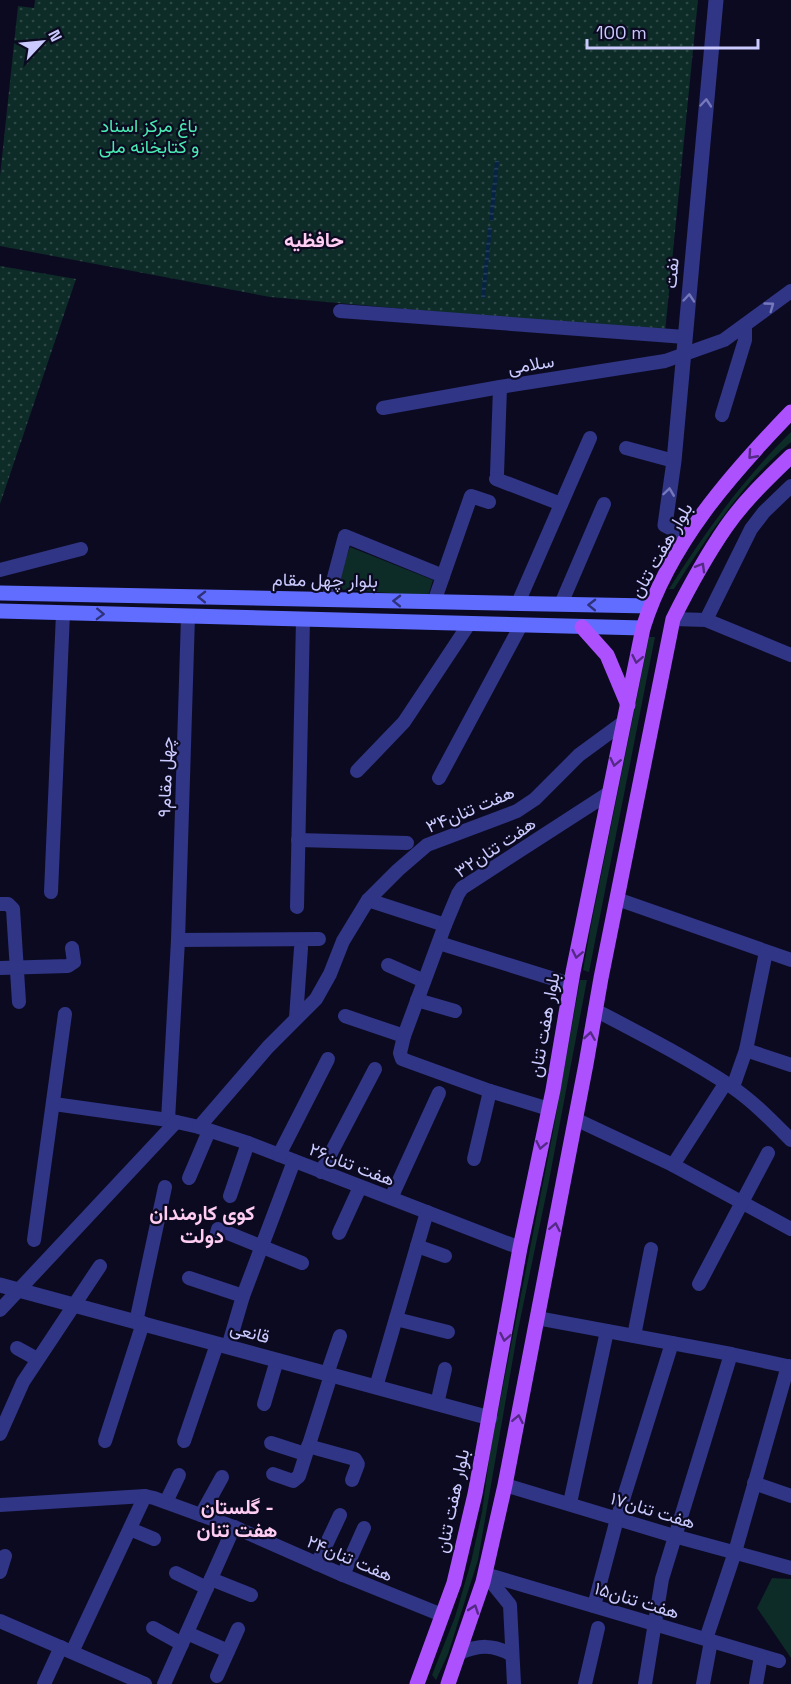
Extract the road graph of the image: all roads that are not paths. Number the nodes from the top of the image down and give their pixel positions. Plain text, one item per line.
1 (716, 0) edge
2 (791, 291) edge
3 (340, 311) dead end
4 (745, 325) junction
5 (685, 337) junction
6 (684, 356) junction
7 (500, 387) junction
8 (383, 408) dead end
9 (791, 412) edge
10 (722, 415) dead end
11 (590, 438) dead end
12 (626, 448) dead end
13 (791, 456) edge
14 (674, 461) junction
15 (791, 486) edge
16 (489, 502) dead end
17 (561, 504) junction
18 (604, 504) dead end
19 (687, 536) junction
20 (81, 549) dead end
21 (0, 570) edge
22 (443, 576) junction
23 (0, 593) edge
24 (328, 600) junction
25 (434, 602) junction
26 (501, 603) junction
27 (518, 603) junction
28 (561, 604) junction
29 (650, 606) junction
30 (0, 611) edge
31 (63, 613) junction
32 (188, 616) junction
33 (303, 619) junction
34 (673, 619) junction
35 (706, 620) junction
36 (469, 624) junction
37 (500, 624) junction
38 (521, 625) junction
39 (582, 627) junction
40 (643, 628) junction
41 (789, 649) edge
42 (628, 705) junction
43 (624, 722) junction
44 (357, 771) dead end
45 (439, 778) dead end
46 (609, 793) junction
47 (298, 840) junction
48 (407, 843) dead end
49 (51, 892) dead end
50 (617, 899) junction
51 (368, 900) junction
52 (0, 904) edge
53 (297, 907) dead end
54 (445, 925) junction
55 (319, 939) dead end
56 (178, 940) junction
57 (439, 943) junction
58 (72, 948) dead end
59 (301, 948) dead end
60 (766, 952) junction
61 (791, 960) edge
62 (388, 965) dead end
63 (0, 968) edge
64 (17, 968) junction
65 (424, 981) junction
66 (570, 984) junction
67 (417, 1000) junction
68 (19, 1002) dead end
69 (594, 1010) junction
70 (455, 1011) dead end
71 (65, 1014) dead end
72 (345, 1016) dead end
73 (296, 1018) junction
74 (404, 1036) junction
75 (746, 1050) junction
76 (328, 1059) dead end
77 (791, 1065) edge
78 (375, 1069) dead end
79 (729, 1085) junction
80 (490, 1091) junction
81 (439, 1093) dead end
82 (54, 1104) junction
83 (549, 1109) junction
84 (575, 1119) junction
85 (172, 1121) junction
86 (204, 1129) junction
87 (791, 1140) edge
88 (248, 1143) junction
89 (768, 1153) dead end
90 (279, 1155) junction
91 (474, 1159) dead end
92 (294, 1161) junction
93 (673, 1165) junction
94 (321, 1172) junction
95 (189, 1178) dead end
96 (165, 1186) dead end
97 (360, 1187) junction
98 (230, 1196) dead end
99 (391, 1198) junction
100 (743, 1203) junction
101 (427, 1212) junction
102 (791, 1229) edge
103 (339, 1233) dead end
104 (216, 1237) dead end
105 (34, 1240) dead end
106 (262, 1246) junction
107 (417, 1246) junction
108 (520, 1248) junction
109 (651, 1249) dead end
110 (445, 1256) dead end
111 (302, 1263) dead end
112 (100, 1266) dead end
113 (189, 1278) dead end
114 (699, 1284) dead end
115 (0, 1285) edge
116 (18, 1290) junction
117 (243, 1296) junction
118 (75, 1305) junction
119 (0, 1310) edge
120 (537, 1318) junction
121 (396, 1319) junction
122 (140, 1323) junction
123 (607, 1331) junction
124 (448, 1332) dead end
125 (340, 1336) dead end
126 (634, 1336) junction
127 (672, 1343) junction
128 (223, 1345) junction
129 (17, 1348) dead end
130 (732, 1354) junction
131 (37, 1359) junction
132 (277, 1360) junction
133 (789, 1367) edge
134 (445, 1369) dead end
135 (329, 1374) junction
136 (376, 1387) junction
137 (0, 1398) edge
138 (13, 1404) junction
139 (264, 1404) dead end
140 (437, 1404) junction
141 (490, 1418) junction
142 (0, 1434) edge
143 (105, 1441) dead end
144 (184, 1441) dead end
145 (271, 1443) dead end
146 (307, 1450) junction
147 (179, 1474) dead end
148 (273, 1474) dead end
149 (222, 1478) dead end
150 (352, 1480) dead end
151 (754, 1483) junction
152 (505, 1485) junction
153 (145, 1496) junction
154 (791, 1496) edge
155 (166, 1503) junction
156 (570, 1503) junction
157 (0, 1505) edge
158 (201, 1515) junction
159 (340, 1515) dead end
160 (617, 1519) junction
161 (234, 1527) junction
162 (364, 1528) dead end
163 (130, 1529) junction
164 (674, 1536) junction
165 (154, 1539) dead end
166 (735, 1552) junction
167 (5, 1556) dead end
168 (317, 1564) junction
169 (791, 1568) edge
170 (0, 1572) edge
171 (176, 1573) dead end
172 (485, 1574) junction
173 (343, 1575) junction
174 (209, 1584) junction
175 (251, 1595) dead end
176 (594, 1606) junction
177 (441, 1615) junction
178 (0, 1621) edge
179 (653, 1623) junction
180 (153, 1628) dead end
181 (598, 1628) dead end
182 (238, 1629) dead end
183 (184, 1638) junction
184 (708, 1640) junction
185 (67, 1650) junction
186 (228, 1651) junction
187 (459, 1653) junction
188 (512, 1655) junction
189 (761, 1656) junction
190 (779, 1661) dead end
191 (217, 1676) dead end
192 (645, 1682) edge
193 (44, 1684) edge
194 (145, 1684) edge
195 (164, 1684) edge
196 (417, 1684) edge
197 (448, 1684) edge
198 (514, 1684) edge
199 (585, 1684) edge
200 (702, 1684) edge
201 (756, 1684) edge

5 -> 1 street, نفت
4 -> 2 street, سلامی
3 - 5 street
4 - 6 street, سلامی
4 - 10 street
5 - 6 street, نفت
6 - 7 street, سلامی
6 - 14 street, نفت
7 - 8 street, سلامی
7 - 17 street
9 -> 19 main road, بلوار هفت تنان
11 - 17 street
12 - 14 street
34 -> 13 main road
19 -> 14 street, نفت
15 - 35 street
16 - 22 street
17 - 27 street
18 - 28 street
19 - 29 main road, بلوار هفت تنان
20 - 21 street
22 - 24 street
22 - 25 street
24 -> 23 main road, بلوار چهل مقام
25 -> 24 main road, بلوار چهل مقام
25 - 26 main road, بلوار چهل مقام
26 - 27 main road, بلوار چهل مقام
26 - 37 main road
27 - 28 main road, بلوار چهل مقام
29 -> 28 main road, بلوار چهل مقام
29 - 40 main road, بلوار هفت تنان
30 - 31 main road
31 -> 32 main road
31 - 49 street
32 - 33 main road
32 - 56 street, چهل مقام۹
33 - 36 main road
33 - 47 street
34 - 35 street
34 - 50 main road
35 - 41 street
36 - 37 main road
36 - 44 street
37 - 38 main road
38 - 39 main road
38 - 45 street
39 - 40 main road
39 - 42 main road
40 -> 42 main road, بلوار هفت تنان
42 - 43 main road, بلوار هفت تنان
43 -> 46 main road, بلوار هفت تنان
43 - 51 street, هفت تنان۳۴
46 - 54 street, هفت تنان۳۲
46 -> 66 main road, بلوار هفت تنان
47 - 48 street
47 - 53 street
50 - 60 street
50 - 69 main road
51 - 54 street
51 - 73 street, هفت تنان۳۴
52 - 64 street
54 - 57 street, هفت تنان۳۲
55 - 56 street
56 - 85 street, چهل مقام۹
57 - 65 street, هفت تنان۳۲
57 - 66 street
58 - 64 street
59 - 73 street
60 - 61 street
60 - 75 street
62 - 65 street
63 - 64 street
64 - 68 street
65 - 67 street, هفت تنان۳۲
66 - 83 main road, بلوار هفت تنان
67 - 70 street
67 - 74 street, هفت تنان۳۲
69 - 79 street
84 -> 69 main road
71 - 82 street
72 - 74 street
73 - 86 street, هفت تنان۳۴
74 - 80 street, هفت تنان۳۲
75 - 77 street
75 - 79 street
76 - 90 street
78 - 94 street
79 - 87 street
79 - 93 street
80 - 83 street
80 - 91 street
81 - 99 street
82 - 85 street, هفت تنان۲۶
82 - 105 street
83 -> 108 main road, بلوار هفت تنان
84 - 93 street
120 -> 84 main road
85 - 86 street, هفت تنان۲۶
85 - 116 street
86 - 88 street, هفت تنان۲۶
86 - 95 street, هفت تنان۳۴
88 - 90 street, هفت تنان۲۶
88 - 98 street
89 - 100 street
90 - 92 street, هفت تنان۲۶
92 - 94 street, هفت تنان۲۶
92 - 106 street
93 - 100 street
94 - 97 street, هفت تنان۲۶
96 - 122 street
97 - 99 street, هفت تنان۲۶
97 - 103 street
99 - 101 street, هفت تنان۲۶
100 - 102 street
100 - 114 street
101 - 107 street
101 - 108 street, هفت تنان۲۶
104 - 106 street
106 - 111 street
106 - 117 street
107 - 110 street
107 - 121 street
108 -> 141 main road, بلوار هفت تنان
109 - 126 street
112 - 118 street
113 - 117 street
115 - 116 street, قانعی
116 - 118 street, قانعی
116 - 119 street
117 - 128 street
118 - 122 street, قانعی
118 - 131 street
120 - 123 street
152 -> 120 main road
121 - 124 street
121 - 136 street
122 - 128 street, قانعی
122 - 143 street
123 - 126 street
123 - 156 street
125 - 135 street
126 - 127 street
127 - 130 street
127 - 160 street
128 - 132 street, قانعی
128 - 144 street
129 - 131 street
130 - 133 street
130 - 164 street
131 - 138 street
132 - 135 street, قانعی
132 - 139 street
133 - 151 street
134 - 140 street
135 - 136 street, قانعی
135 - 146 street
136 - 140 street, قانعی
137 - 138 street
138 - 142 street
140 - 141 street, قانعی
141 - 177 main road, بلوار هفت تنان
145 - 146 street
146 - 148 street
146 - 150 street
147 - 155 street
149 - 158 street
151 - 154 street
151 - 166 street
152 - 156 street, هفت تنان۱۷
152 - 172 main road
153 - 155 street, هفت تنان۲۴
153 - 157 street, هفت تنان۲۴
153 - 163 street
155 - 158 street, هفت تنان۲۴
156 - 160 street, هفت تنان۱۷
158 - 161 street, هفت تنان۲۴
159 - 168 street
160 - 164 street, هفت تنان۱۷
160 - 176 street
161 - 168 street, هفت تنان۲۴
161 - 174 street
162 - 173 street
163 - 165 street
163 - 185 street
164 - 166 street, هفت تنان۱۷
164 - 179 street
166 - 169 street, هفت تنان۱۷
166 - 184 street
167 - 170 street
168 - 173 street, هفت تنان۲۴
171 - 174 street
172 - 176 street, هفت تنان۱۵
187 -> 172 main road
172 - 188 street
173 - 177 street, هفت تنان۲۴
174 - 175 street
174 - 183 street
176 - 179 street, هفت تنان۱۵
177 - 196 main road, بلوار هفت تنان
178 - 185 street
179 - 184 street, هفت تنان۱۵
179 - 192 street
180 - 183 street
181 - 199 street
182 - 186 street
183 - 186 street
183 - 195 street
184 - 189 street, هفت تنان۱۵
184 - 200 street
185 - 193 street
185 - 194 street
186 - 191 street
187 - 188 street
187 - 197 main road
188 - 198 street
189 - 190 street, هفت تنان۱۵
189 - 201 street

